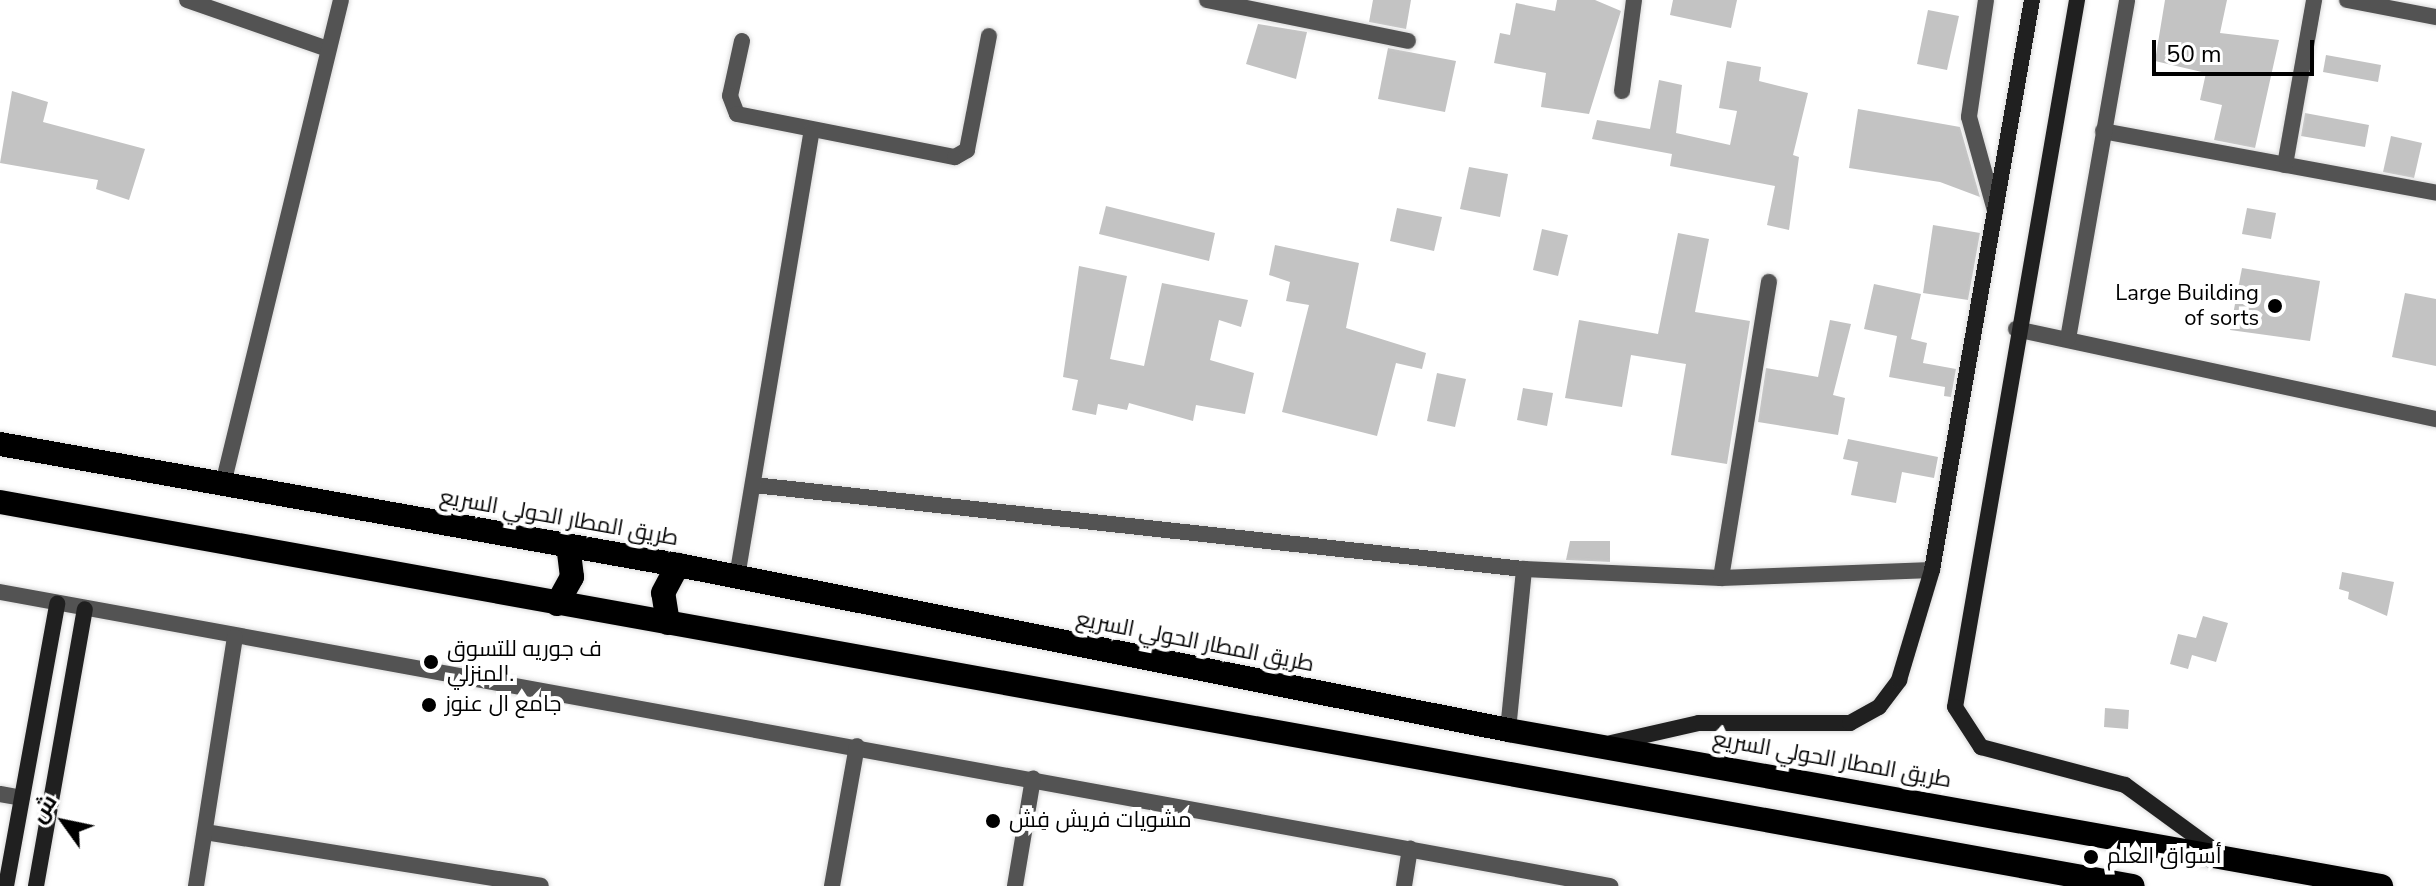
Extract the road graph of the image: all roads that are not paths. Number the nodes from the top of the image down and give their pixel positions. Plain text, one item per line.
1 (187, 0) edge
2 (341, 0) edge
3 (1207, 0) edge
4 (1634, 0) edge
5 (1986, 0) edge
6 (2127, 0) edge
7 (2314, 0) edge
8 (2347, 0) edge
9 (2034, 2) edge
10 (2074, 2) edge
11 (2436, 17) edge
12 (989, 36) dead end
13 (742, 41) dead end
14 (1408, 41) dead end
15 (328, 49) junction
16 (1622, 91) dead end
17 (812, 130) junction
18 (2103, 131) junction
19 (2285, 165) junction
20 (2436, 193) edge
21 (1995, 211) junction
22 (1769, 282) dead end
23 (2016, 329) junction
24 (2068, 339) junction
25 (2436, 419) edge
26 (0, 444) edge
27 (223, 484) junction
28 (754, 485) junction
29 (0, 502) edge
30 (568, 546) junction
31 (678, 565) junction
32 (1524, 569) junction
33 (1932, 570) junction
34 (737, 577) junction
35 (1721, 578) junction
36 (0, 592) edge
37 (57, 604) junction
38 (557, 604) junction
39 (85, 609) junction
40 (668, 623) junction
41 (235, 637) junction
42 (1508, 730) junction
43 (1581, 741) junction
44 (857, 746) junction
45 (1033, 778) junction
46 (0, 794) edge
47 (22, 798) junction
48 (205, 832) junction
49 (1410, 848) junction
50 (2249, 863) junction
51 (1573, 883) edge
52 (6, 886) edge
53 (36, 886) edge
54 (196, 886) edge
55 (541, 886) edge
56 (832, 886) edge
57 (1015, 886) edge
58 (1404, 886) edge
59 (1610, 886) edge
60 (2133, 886) edge
61 (2381, 886) edge

1 - 15 street
2 - 15 street
3 - 14 street
4 - 16 street
5 - 21 street
6 - 18 street
7 - 19 street
8 - 11 street
9 - 21 street
10 - 23 street
12 - 17 street
13 - 17 street
15 - 27 street
17 - 28 street
18 - 19 street
18 - 24 street
19 - 20 street
21 - 33 street
22 - 35 street
23 - 24 street
23 - 50 street
24 - 25 street
26 - 27 highway, طريق المطار الحولي السريع
27 - 30 highway, طريق المطار الحولي السريع
28 - 32 street
28 - 34 street
29 - 38 highway
30 - 31 highway, طريق المطار الحولي السريع
30 - 38 highway
31 - 34 highway, طريق المطار الحولي السريع
31 - 40 highway
32 - 35 street
32 - 42 street
33 - 35 street
33 - 43 street
34 - 42 highway, طريق المطار الحولي السريع
36 - 37 street
37 - 39 street
37 - 47 street
38 - 40 highway
39 - 41 street
39 - 53 street
40 - 60 highway
41 - 44 street
41 - 48 street
42 - 43 highway, طريق المطار الحولي السريع
43 - 50 highway, طريق المطار الحولي السريع
44 - 45 street
44 - 56 street
45 - 49 street
45 - 57 street
46 - 47 street
47 - 52 street
48 - 54 street
48 - 55 street
49 - 51 street
49 - 58 street
50 - 61 highway, طريق المطار الحولي السريع
51 - 59 street

